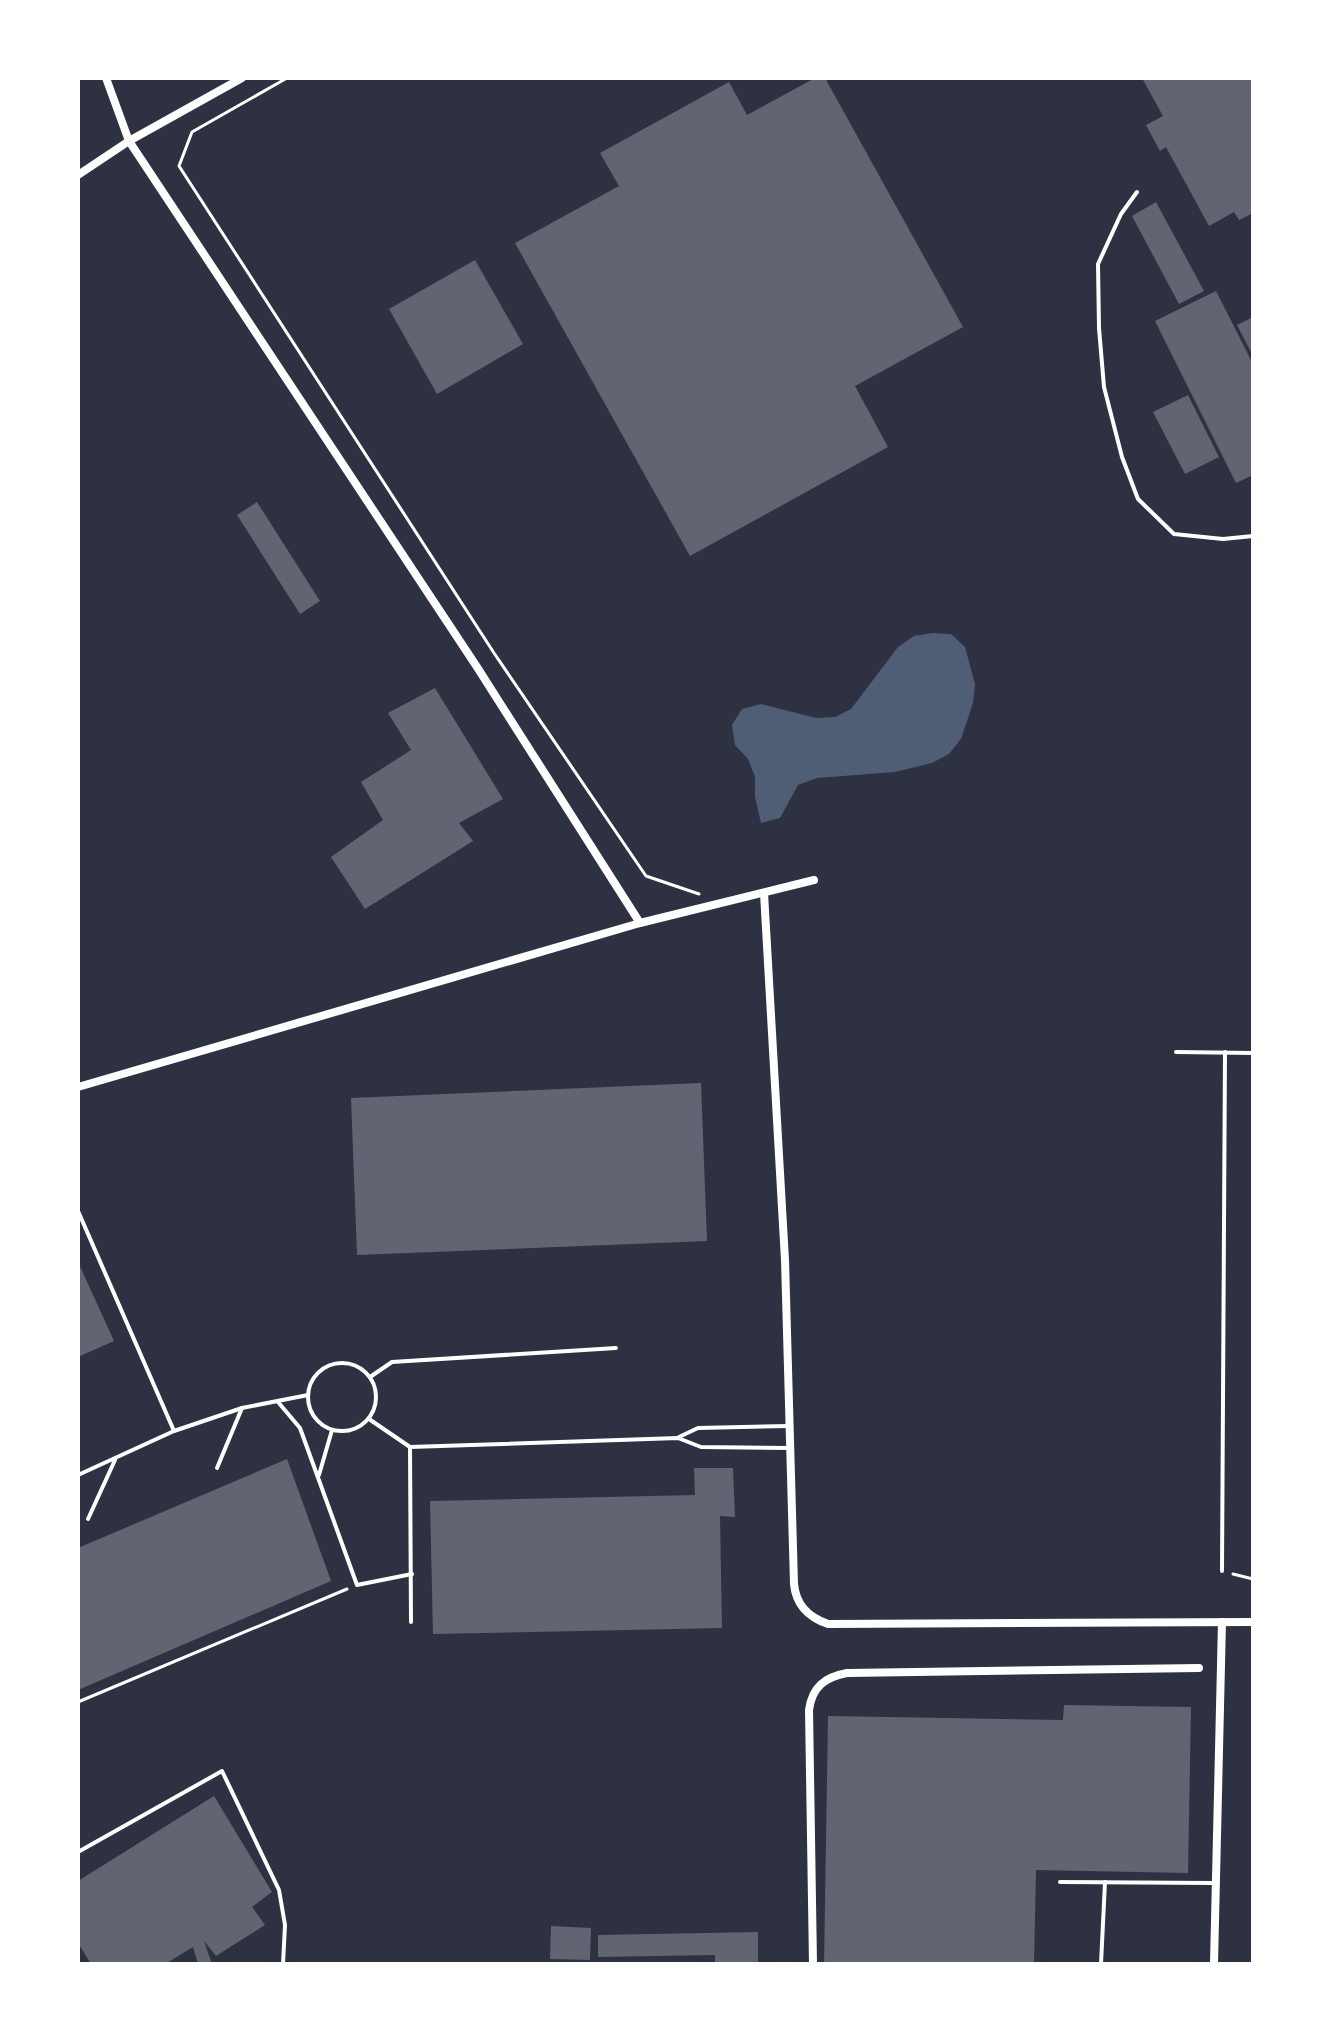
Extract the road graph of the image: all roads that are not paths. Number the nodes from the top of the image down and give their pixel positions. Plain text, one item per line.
1 (106, 78) edge
2 (242, 78) edge
3 (129, 141) junction
4 (78, 175) edge
5 (1137, 192) dead end
6 (1253, 536) edge
7 (814, 880) dead end
8 (764, 893) junction
9 (640, 923) junction
10 (1176, 1052) dead end
11 (1225, 1052) junction
12 (1253, 1053) edge
13 (78, 1087) edge
14 (78, 1211) edge
15 (616, 1348) dead end
16 (370, 1377) junction
17 (308, 1395) junction
18 (278, 1402) junction
19 (242, 1408) junction
20 (369, 1419) junction
21 (790, 1426) junction
22 (332, 1430) junction
23 (174, 1431) junction
24 (678, 1438) junction
25 (410, 1447) junction
26 (791, 1448) junction
27 (115, 1460) junction
28 (217, 1468) dead end
29 (78, 1475) edge
30 (319, 1477) junction
31 (88, 1519) dead end
32 (1222, 1571) road end
33 (412, 1574) junction
34 (411, 1622) dead end
35 (1222, 1622) junction
36 (1253, 1622) edge
37 (1199, 1668) dead end
38 (78, 1852) edge
39 (1060, 1882) dead end
40 (1105, 1882) junction
41 (1216, 1883) junction
42 (283, 1964) edge
43 (813, 1964) edge
44 (1101, 1964) edge
45 (1214, 1964) edge

1 - 3 street
2 - 3 street
3 - 4 street
3 - 9 street
5 - 6 lane
7 - 8 street
8 - 9 street
8 - 21 street
9 - 13 street
10 - 11 lane
11 - 12 lane
11 - 32 lane
14 - 23 lane
15 - 16 lane
16 - 17 lane
16 - 20 lane
17 - 18 lane
17 - 22 lane
18 - 19 lane
18 - 30 lane
19 - 23 lane
19 - 28 lane
20 - 22 lane
20 - 25 lane
21 - 24 lane
21 - 26 street
22 - 30 lane
23 - 27 lane
24 - 25 lane
24 - 26 lane
25 - 33 lane
26 - 35 street
27 - 29 lane
27 - 31 lane
30 - 33 lane
33 - 34 lane
35 - 36 street
35 - 41 street
37 - 43 street
38 - 42 lane
39 - 40 lane
40 - 41 lane
40 - 44 lane
41 - 45 street

